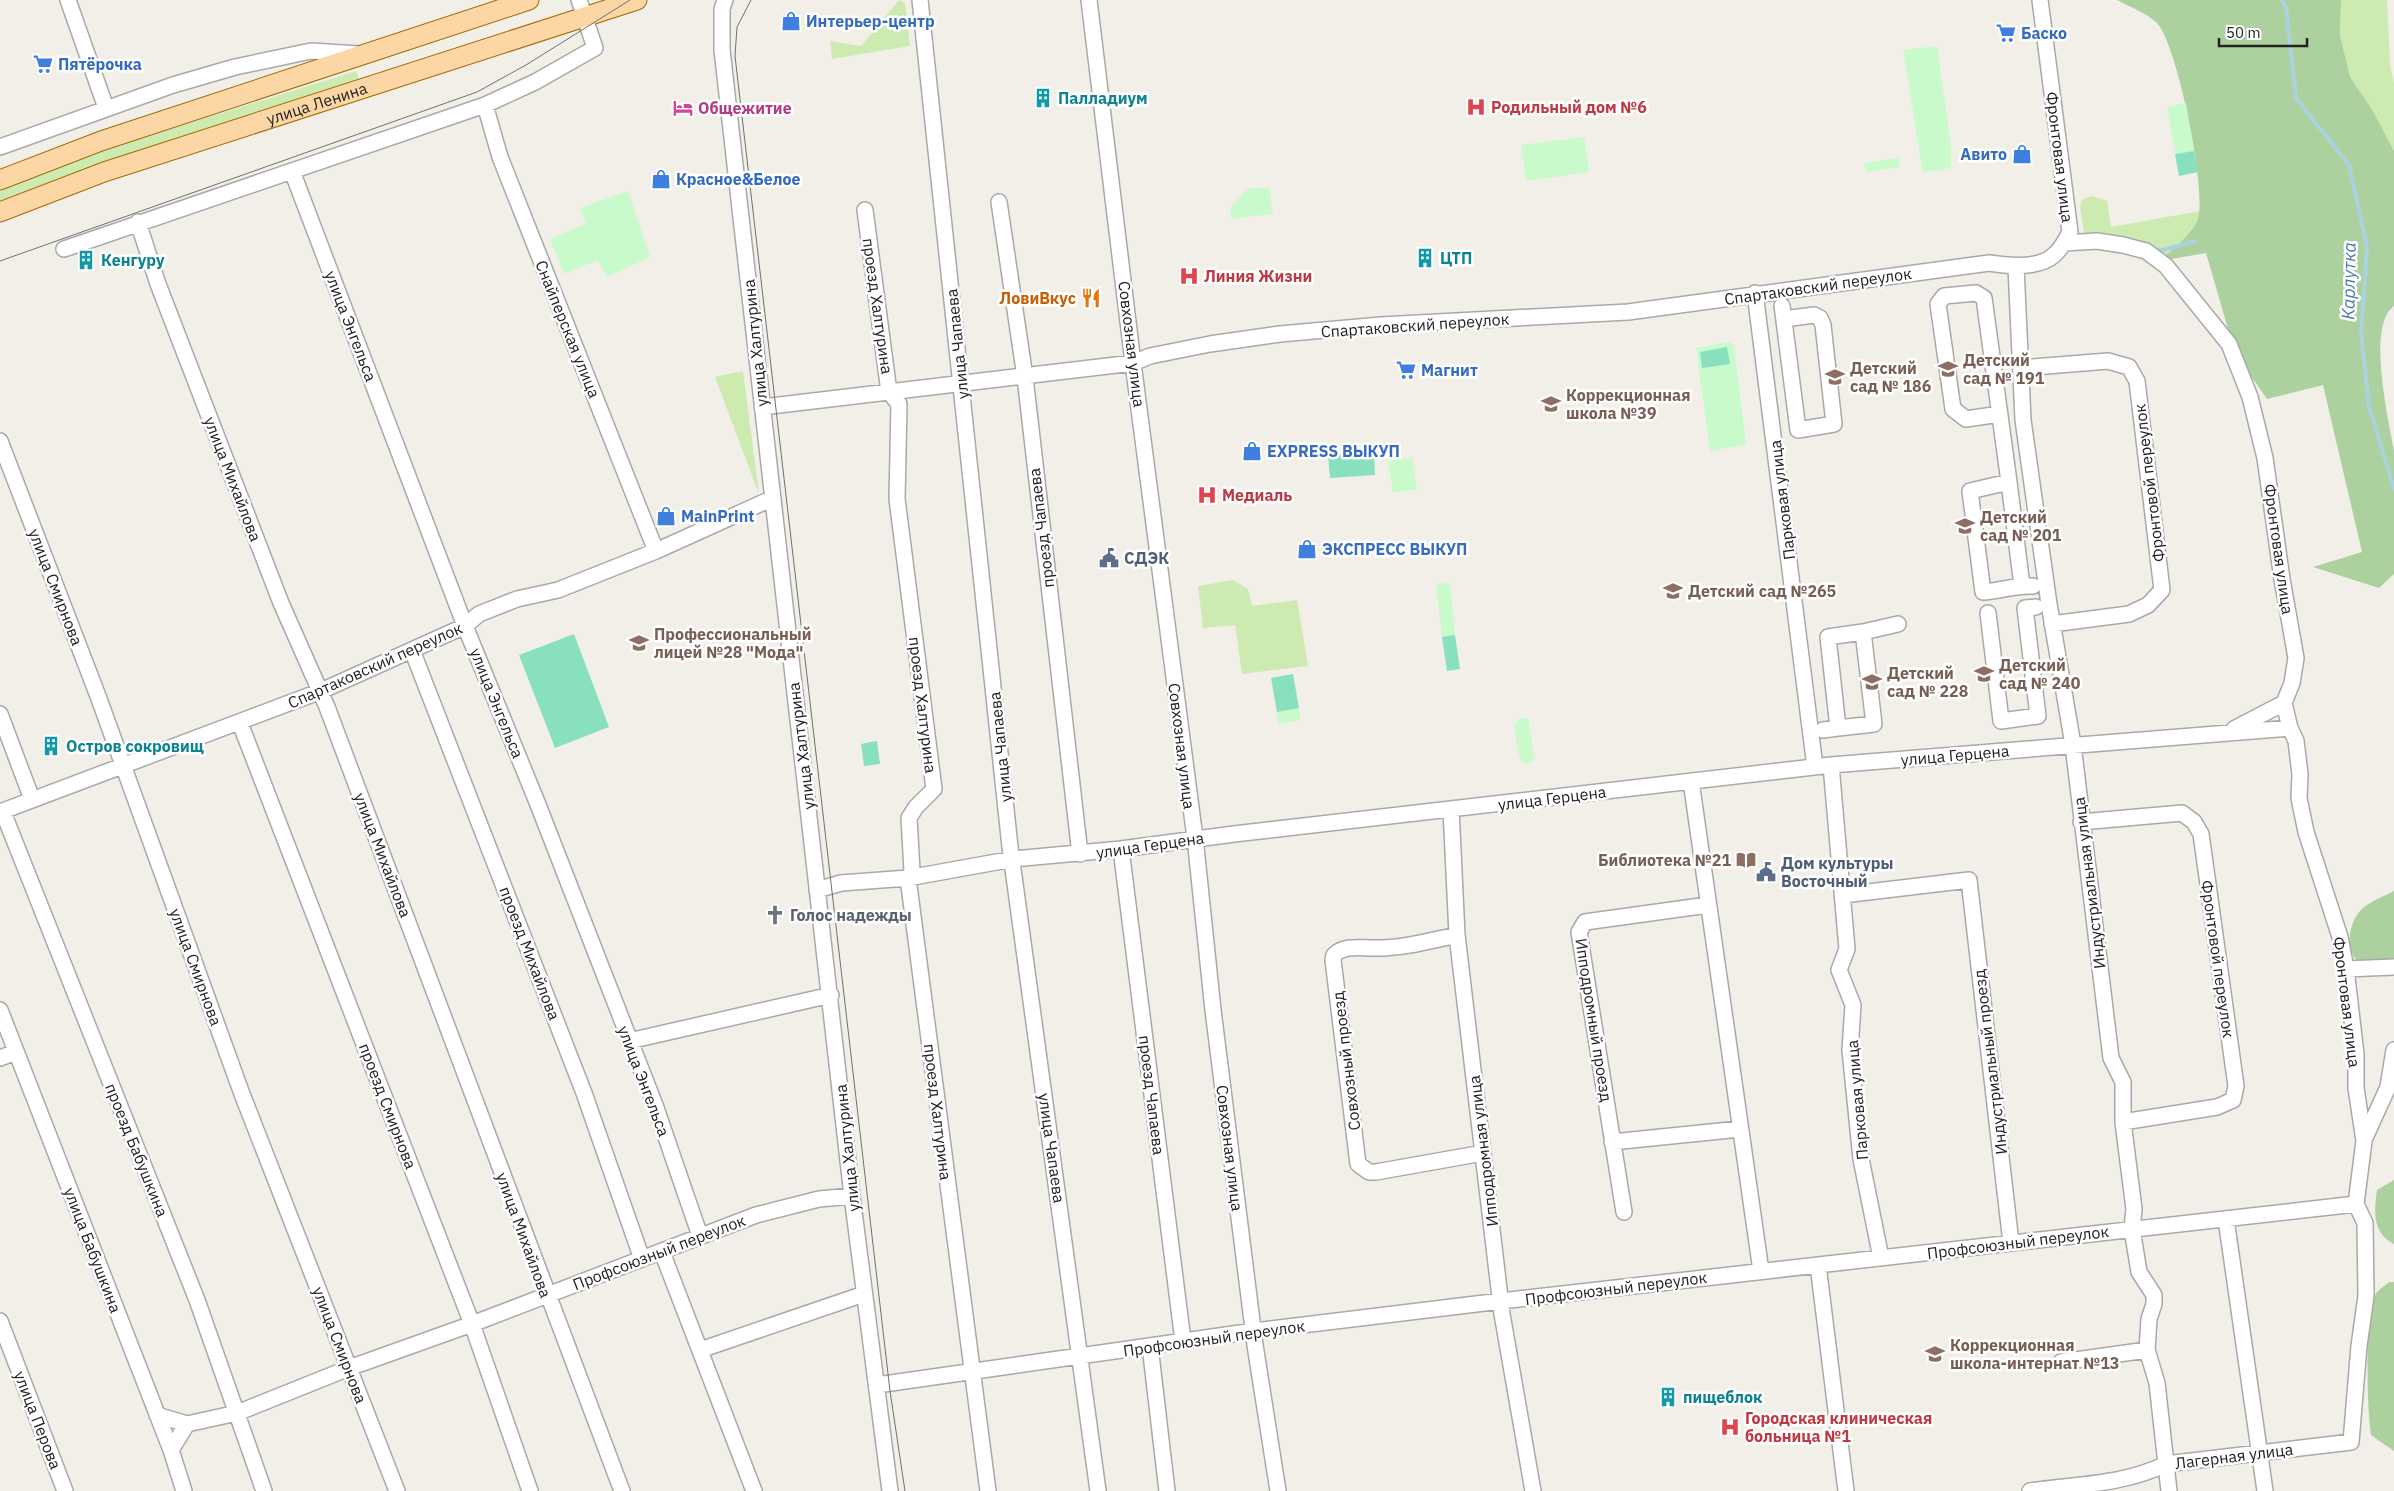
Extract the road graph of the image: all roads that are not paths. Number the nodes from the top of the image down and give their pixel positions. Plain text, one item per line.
1 (68, 0) edge
2 (529, 0) edge
3 (636, 0) edge
4 (725, 0) edge
5 (920, 0) edge
6 (1089, 0) edge
7 (2040, 0) edge
8 (582, 8) edge
9 (365, 54) junction
10 (375, 84) junction
11 (485, 105) junction
12 (106, 108) junction
13 (0, 147) edge
14 (292, 171) junction
15 (0, 180) edge
16 (999, 202) dead end
17 (865, 210) dead end
18 (0, 212) edge
19 (138, 222) junction
20 (2064, 243) junction
21 (64, 249) dead end
22 (2016, 267) junction
23 (1756, 293) junction
24 (1783, 312) joint
25 (1133, 363) junction
26 (2021, 368) junction
27 (1025, 377) junction
28 (962, 385) junction
29 (889, 392) junction
30 (762, 407) junction
31 (2000, 414) junction
32 (0, 441) edge
33 (2009, 482) junction
34 (773, 498) junction
35 (656, 551) junction
36 (2036, 607) dead end
37 (1988, 613) dead end
38 (1898, 624) dead end
39 (2052, 624) junction
40 (465, 626) junction
41 (1863, 632) junction
42 (412, 650) junction
43 (321, 691) junction
44 (2284, 703) junction
45 (0, 714) edge
46 (240, 724) junction
47 (1838, 728) junction
48 (2290, 728) junction
49 (1823, 730) dead end
50 (2228, 733) junction
51 (2073, 745) junction
52 (1831, 765) junction
53 (124, 766) junction
54 (1815, 767) junction
55 (1691, 781) junction
56 (32, 799) junction
57 (1451, 809) junction
58 (1, 812) edge
59 (2081, 822) junction
60 (1195, 838) junction
61 (1121, 849) junction
62 (1080, 854) junction
63 (1013, 859) junction
64 (908, 878) junction
65 (818, 890) junction
66 (1843, 895) junction
67 (1708, 905) junction
68 (1457, 934) junction
69 (2394, 967) edge
70 (2346, 969) junction
71 (831, 995) junction
72 (0, 1010) edge
73 (629, 1041) junction
74 (2394, 1050) edge
75 (16, 1052) junction
76 (0, 1058) edge
77 (2123, 1122) junction
78 (1740, 1130) junction
79 (2364, 1141) junction
80 (1612, 1142) junction
81 (1483, 1153) junction
82 (852, 1196) junction
83 (2356, 1204) junction
84 (1624, 1212) dead end
85 (2226, 1218) junction
86 (2132, 1229) junction
87 (700, 1236) junction
88 (2011, 1243) junction
89 (662, 1252) junction
90 (642, 1258) junction
91 (1881, 1258) junction
92 (1818, 1265) junction
93 (1761, 1271) junction
94 (864, 1294) junction
95 (546, 1295) junction
96 (1501, 1301) junction
97 (0, 1321) edge
98 (472, 1324) junction
99 (1254, 1332) junction
100 (1183, 1341) junction
101 (1150, 1346) junction
102 (700, 1350) junction
103 (2147, 1350) junction
104 (1081, 1357) junction
105 (2062, 1362) dead end
106 (349, 1368) junction
107 (970, 1371) junction
108 (877, 1385) junction
109 (238, 1413) junction
110 (157, 1415) junction
111 (188, 1424) junction
112 (171, 1450) junction
113 (2260, 1452) junction
114 (2166, 1464) junction
115 (65, 1491) edge
116 (184, 1491) edge
117 (264, 1491) edge
118 (397, 1491) edge
119 (530, 1491) edge
120 (622, 1491) edge
121 (754, 1491) edge
122 (890, 1491) edge
123 (988, 1491) edge
124 (1098, 1491) edge
125 (1167, 1491) edge
126 (1278, 1491) edge
127 (1533, 1491) edge
128 (1846, 1491) edge
129 (2032, 1491) edge
130 (2169, 1491) edge
131 (2265, 1491) edge

1 - 12 street
2 - 9 main road, улица Ленина
3 - 8 main road, улица Ленина
4 - 30 street, улица Халтурина
5 - 28 street, улица Чапаева
6 - 25 street, Совхозная улица
7 - 20 street, Фронтовая улица
8 - 10 main road, улица Ленина
8 - 11 street
9 - 10 main road
9 - 12 street
9 - 15 main road, улица Ленина
10 - 18 main road, улица Ленина
11 - 14 street
11 - 35 street, Снайперская улица
12 - 13 street
14 - 19 street
14 - 40 street, улица Энгельса
16 - 27 street, проезд Чапаева
17 - 29 street, проезд Халтурина
19 - 21 street
19 - 43 street, улица Михайлова
20 - 22 street, Спартаковский переулок
20 - 44 street, Фронтовая улица
22 - 23 street, Спартаковский переулок
22 - 26 street, Индустриальная улица
23 - 25 street, Спартаковский переулок
23 - 54 street, Парковая улица
24 - 24 street
25 - 27 street, Спартаковский переулок
25 - 60 street, Совхозная улица
26 - 39 street, Индустриальная улица
26 - 39 street, Фронтовой переулок
27 - 28 street, Спартаковский переулок
27 - 62 street, проезд Чапаева
28 - 29 street, Спартаковский переулок
28 - 63 street, улица Чапаева
29 - 30 street, Спартаковский переулок
29 - 64 street, проезд Халтурина
30 - 34 street, улица Халтурина
31 - 31 street
31 - 33 street
32 - 53 street, улица Смирнова
33 - 33 street
34 - 35 street, Спартаковский переулок
34 - 65 street, улица Халтурина
35 - 40 street, Спартаковский переулок
36 - 37 street
38 - 41 street
39 - 51 street, Индустриальная улица
40 - 42 street, Спартаковский переулок
40 - 73 street, улица Энгельса
41 - 47 street
41 - 47 street
42 - 43 street, Спартаковский переулок
42 - 90 street, проезд Михайлова
43 - 46 street, Спартаковский переулок
43 - 95 street, улица Михайлова
44 - 48 street, Фронтовая улица
44 - 50 street
45 - 56 street
46 - 53 street, Спартаковский переулок
46 - 98 street, проезд Смирнова
47 - 49 street
48 - 50 street, улица Герцена
48 - 70 street, Фронтовая улица
50 - 51 street, улица Герцена
51 - 52 street, улица Герцена
51 - 59 street, Индустриальная улица
52 - 54 street, улица Герцена
52 - 66 street, Парковая улица
53 - 56 street, Спартаковский переулок
53 - 106 street, улица Смирнова
54 - 55 street, улица Герцена
55 - 57 street, улица Герцена
55 - 67 street
56 - 58 street, Спартаковский переулок
57 - 60 street, улица Герцена
57 - 68 street, Ипподромная улица
58 - 109 street, проезд Бабушкина
59 - 77 street, Индустриальная улица
59 - 77 street, Фронтовой переулок
60 - 61 street, улица Герцена
60 - 99 street, Совхозная улица
61 - 62 street, улица Герцена
61 - 100 street, проезд Чапаева
62 - 63 street, улица Герцена
63 - 64 street, улица Герцена
63 - 104 street, улица Чапаева
64 - 65 street, улица Герцена
64 - 107 street, проезд Халтурина
65 - 71 street, улица Халтурина
66 - 88 street, Индустриальный проезд
66 - 91 street, Парковая улица
67 - 78 street
67 - 80 street, Ипподромный проезд
68 - 81 street, Ипподромная улица
68 - 81 street, Совхозный проезд
69 - 70 street
70 - 79 street, Фронтовая улица
71 - 73 street
71 - 82 street, улица Халтурина
72 - 75 street, улица Бабушкина
73 - 87 street, улица Энгельса
74 - 79 street
75 - 76 street
75 - 110 street, улица Бабушкина
77 - 86 street, Индустриальная улица
78 - 80 street
78 - 93 street
79 - 83 street, Фронтовая улица
80 - 84 street, Ипподромный проезд
81 - 96 street, Ипподромная улица
82 - 87 street, Профсоюзный переулок
82 - 94 street, улица Халтурина
83 - 85 street, Профсоюзный переулок
83 - 113 street, Лагерная улица
85 - 86 street, Профсоюзный переулок
85 - 113 street
86 - 88 street, Профсоюзный переулок
86 - 103 street, Индустриальная улица
87 - 89 street, Профсоюзный переулок
88 - 91 street, Профсоюзный переулок
89 - 90 street, Профсоюзный переулок
89 - 102 street
90 - 95 street, Профсоюзный переулок
91 - 92 street, Профсоюзный переулок
92 - 93 street, Профсоюзный переулок
92 - 128 street
93 - 96 street, Профсоюзный переулок
94 - 102 street
94 - 108 street, улица Халтурина
95 - 98 street, Профсоюзный переулок
95 - 120 street, улица Михайлова
96 - 99 street, Профсоюзный переулок
96 - 127 street, Ипподромная улица
97 - 115 street, улица Перова
98 - 106 street, Профсоюзный переулок
98 - 119 street, проезд Смирнова
99 - 100 street, Профсоюзный переулок
99 - 126 street, Совхозная улица
100 - 101 street, Профсоюзный переулок
101 - 104 street, Профсоюзный переулок
101 - 125 street
102 - 121 street
103 - 105 street
103 - 114 street, Индустриальная улица
104 - 107 street, Профсоюзный переулок
104 - 124 street, улица Чапаева
106 - 109 street, Профсоюзный переулок
106 - 118 street, улица Смирнова
107 - 108 street, Профсоюзный переулок
107 - 123 street, проезд Халтурина
108 - 122 street, улица Халтурина
109 - 111 street, Профсоюзный переулок
109 - 117 street, проезд Бабушкина
110 - 111 street
110 - 112 street, улица Бабушкина
111 - 112 street
112 - 116 street, улица Бабушкина
113 - 114 street, Лагерная улица
113 - 131 street
114 - 129 street, Лагерная улица
114 - 130 street, Индустриальная улица

